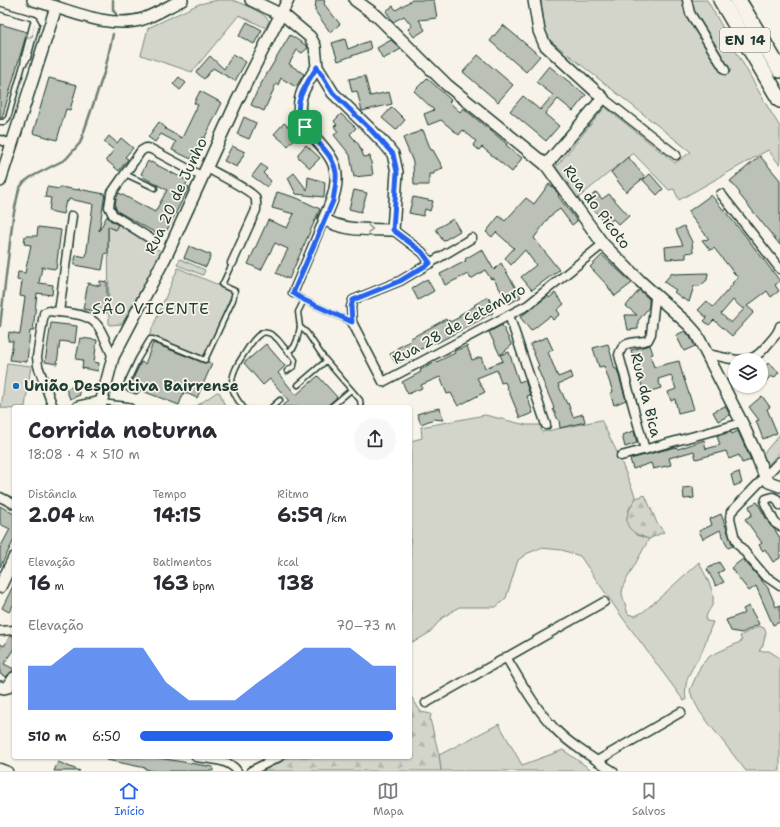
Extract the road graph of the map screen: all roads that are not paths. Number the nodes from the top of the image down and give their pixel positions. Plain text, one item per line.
1 (33, 0) edge
2 (182, 0) edge
3 (251, 0) edge
4 (288, 0) edge
5 (355, 0) edge
6 (534, 0) edge
7 (687, 0) edge
8 (721, 0) edge
9 (738, 0) edge
10 (57, 4) edge
11 (0, 9) edge
12 (281, 14) junction
13 (317, 67) junction
14 (724, 70) dead end
15 (780, 70) edge
16 (603, 98) junction
17 (780, 100) edge
18 (0, 122) edge
19 (0, 140) edge
20 (12, 144) junction
21 (676, 155) dead end
22 (546, 165) junction
23 (205, 173) junction
24 (125, 174) junction
25 (0, 181) edge
26 (155, 188) dead end
27 (721, 194) dead end
28 (72, 216) dead end
29 (324, 220) junction
30 (393, 230) junction
31 (472, 238) dead end
32 (151, 240) dead end
33 (603, 244) junction
34 (430, 263) junction
35 (231, 265) joint
36 (780, 269) edge
37 (293, 293) joint
38 (658, 296) junction
39 (304, 300) junction
40 (59, 312) junction
41 (509, 315) junction
42 (352, 322) junction
43 (300, 326) junction
44 (779, 328) edge
45 (288, 352) junction
46 (707, 354) junction
47 (113, 357) junction
48 (326, 361) junction
49 (287, 371) dead end
50 (298, 385) dead end
51 (137, 389) dead end
52 (351, 390) junction
53 (280, 400) dead end
54 (101, 404) edge
55 (52, 405) edge
56 (128, 405) edge
57 (242, 405) edge
58 (274, 405) edge
59 (333, 405) edge
60 (361, 405) edge
61 (742, 424) junction
62 (546, 425) dead end
63 (645, 450) junction
64 (621, 456) dead end
65 (780, 461) edge
66 (764, 477) junction
67 (780, 486) edge
68 (0, 497) edge
69 (12, 503) edge
70 (780, 505) edge
71 (780, 526) edge
72 (12, 562) edge
73 (780, 586) edge
74 (0, 587) edge
75 (604, 602) dead end
76 (12, 630) edge
77 (0, 631) edge
78 (506, 657) junction
79 (12, 681) edge
80 (0, 687) edge
81 (426, 703) dead end
82 (681, 712) dead end
83 (205, 759) edge
84 (274, 759) edge
85 (597, 761) junction
86 (0, 768) edge
87 (8, 771) edge
88 (237, 771) edge
89 (251, 771) edge
90 (613, 771) edge

1 - 10 street
2 - 10 street
3 - 12 street
4 - 12 street, Rua 20 de Junho
5 - 22 street, Rua do Picoto
6 - 16 street
7 - 14 street
8 - 17 highway, EN 14
9 - 15 highway, EN 14
10 - 20 street
11 - 18 lane
12 - 13 street
12 - 23 street, Rua 20 de Junho
13 - 29 street
13 - 30 street
16 - 21 street
16 - 22 street
19 - 20 street
20 - 25 street
22 - 33 street, Rua do Picoto
23 - 24 street
23 - 35 street
23 - 47 street, Rua 20 de Junho
24 - 26 lane
24 - 32 street
27 - 36 street
28 - 40 street
29 -> 30 street
29 - 37 street
30 - 34 street
31 - 34 street
33 - 38 street, Rua do Picoto
33 - 41 street, Rua 28 de Setembro
34 - 42 street
35 - 51 lane
37 - 39 lane
38 - 46 street, Rua do Picoto
38 - 63 street, Rua da Bica
39 - 42 lane
39 - 43 lane
40 - 47 street
40 - 55 street
41 - 42 street, Rua 28 de Setembro
41 - 62 street
43 - 45 lane
43 - 48 lane
44 - 46 street
45 - 49 lane
45 - 57 lane
46 - 61 street, Rua do Picoto
47 - 54 street, Rua 20 de Junho
48 - 50 lane
48 - 52 lane
52 - 59 lane
52 - 60 lane
53 - 58 lane
54 - 56 lane
61 - 63 street, Rua da Bica
61 - 66 street, Rua do Picoto
63 - 64 street, Rua da Bica
65 - 66 street
66 - 67 street
66 - 73 street
68 - 69 street
70 - 71 street
72 - 74 street
75 - 78 street
76 - 77 street
78 - 81 street
78 - 85 street
79 - 80 street
82 - 85 street
83 - 88 street
84 - 89 street
85 - 90 street
86 - 87 street

